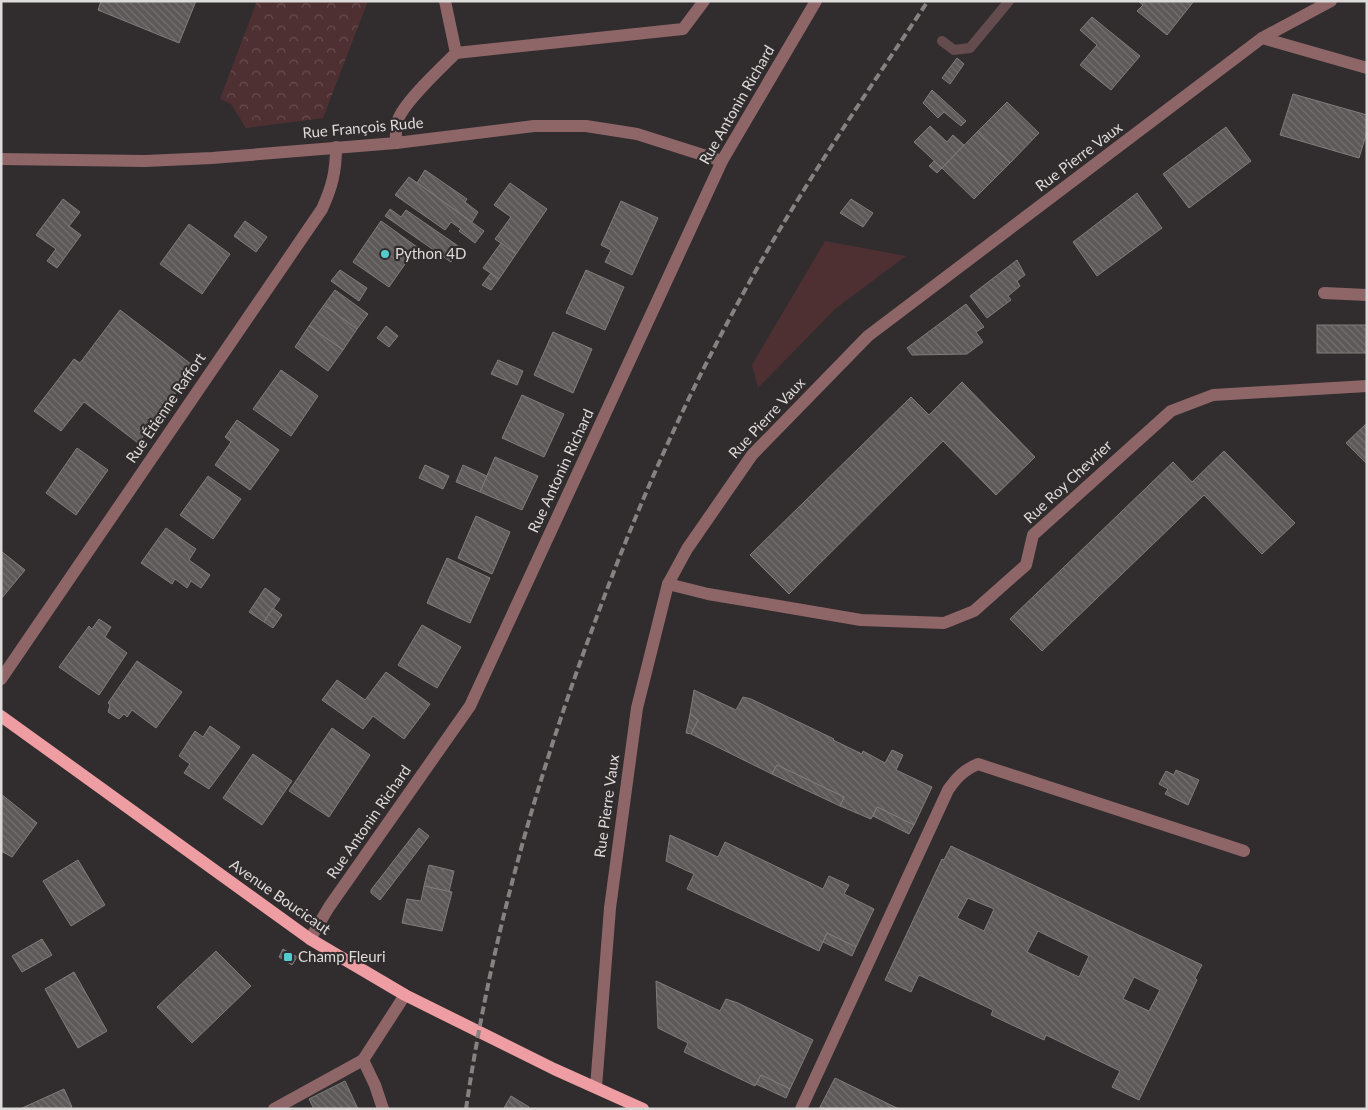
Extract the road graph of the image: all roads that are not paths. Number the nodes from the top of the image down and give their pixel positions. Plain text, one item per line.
1 (445, 1) edge
2 (704, 1) edge
3 (816, 1) edge
4 (1331, 1) edge
5 (1262, 38) junction
6 (456, 53) junction
7 (1367, 68) edge
8 (396, 143) junction
9 (336, 148) junction
10 (1, 159) edge
11 (722, 161) junction
12 (1324, 293) dead end
13 (1367, 295) edge
14 (1367, 386) edge
15 (668, 584) junction
16 (1, 678) edge
17 (1, 716) edge
18 (1244, 851) dead end
19 (310, 939) junction
20 (405, 995) junction
21 (362, 1060) junction
22 (596, 1087) junction
23 (274, 1109) edge
24 (383, 1109) edge
25 (643, 1109) edge
26 (801, 1109) edge

1 - 6 street
2 - 6 street
3 - 11 street, Rue Antonin Richard
4 - 5 street, Rue Pierre Vaux
5 - 7 street
5 - 15 street, Rue Pierre Vaux
6 - 8 street
8 - 9 street, Rue François Rude
8 - 11 street, Rue François Rude
9 - 10 street, Rue François Rude
9 - 16 street, Rue Étienne Raffort
11 - 19 street, Rue Antonin Richard
12 - 13 street
14 - 15 street, Rue Roy Chevrier
15 - 22 street, Rue Pierre Vaux
17 - 19 main road, Avenue Boucicaut
18 - 26 street
19 - 20 main road, Avenue Boucicaut
20 - 21 street
20 - 22 main road, Avenue Boucicaut
21 - 23 street
21 - 24 street
22 - 25 main road, Avenue Boucicaut

